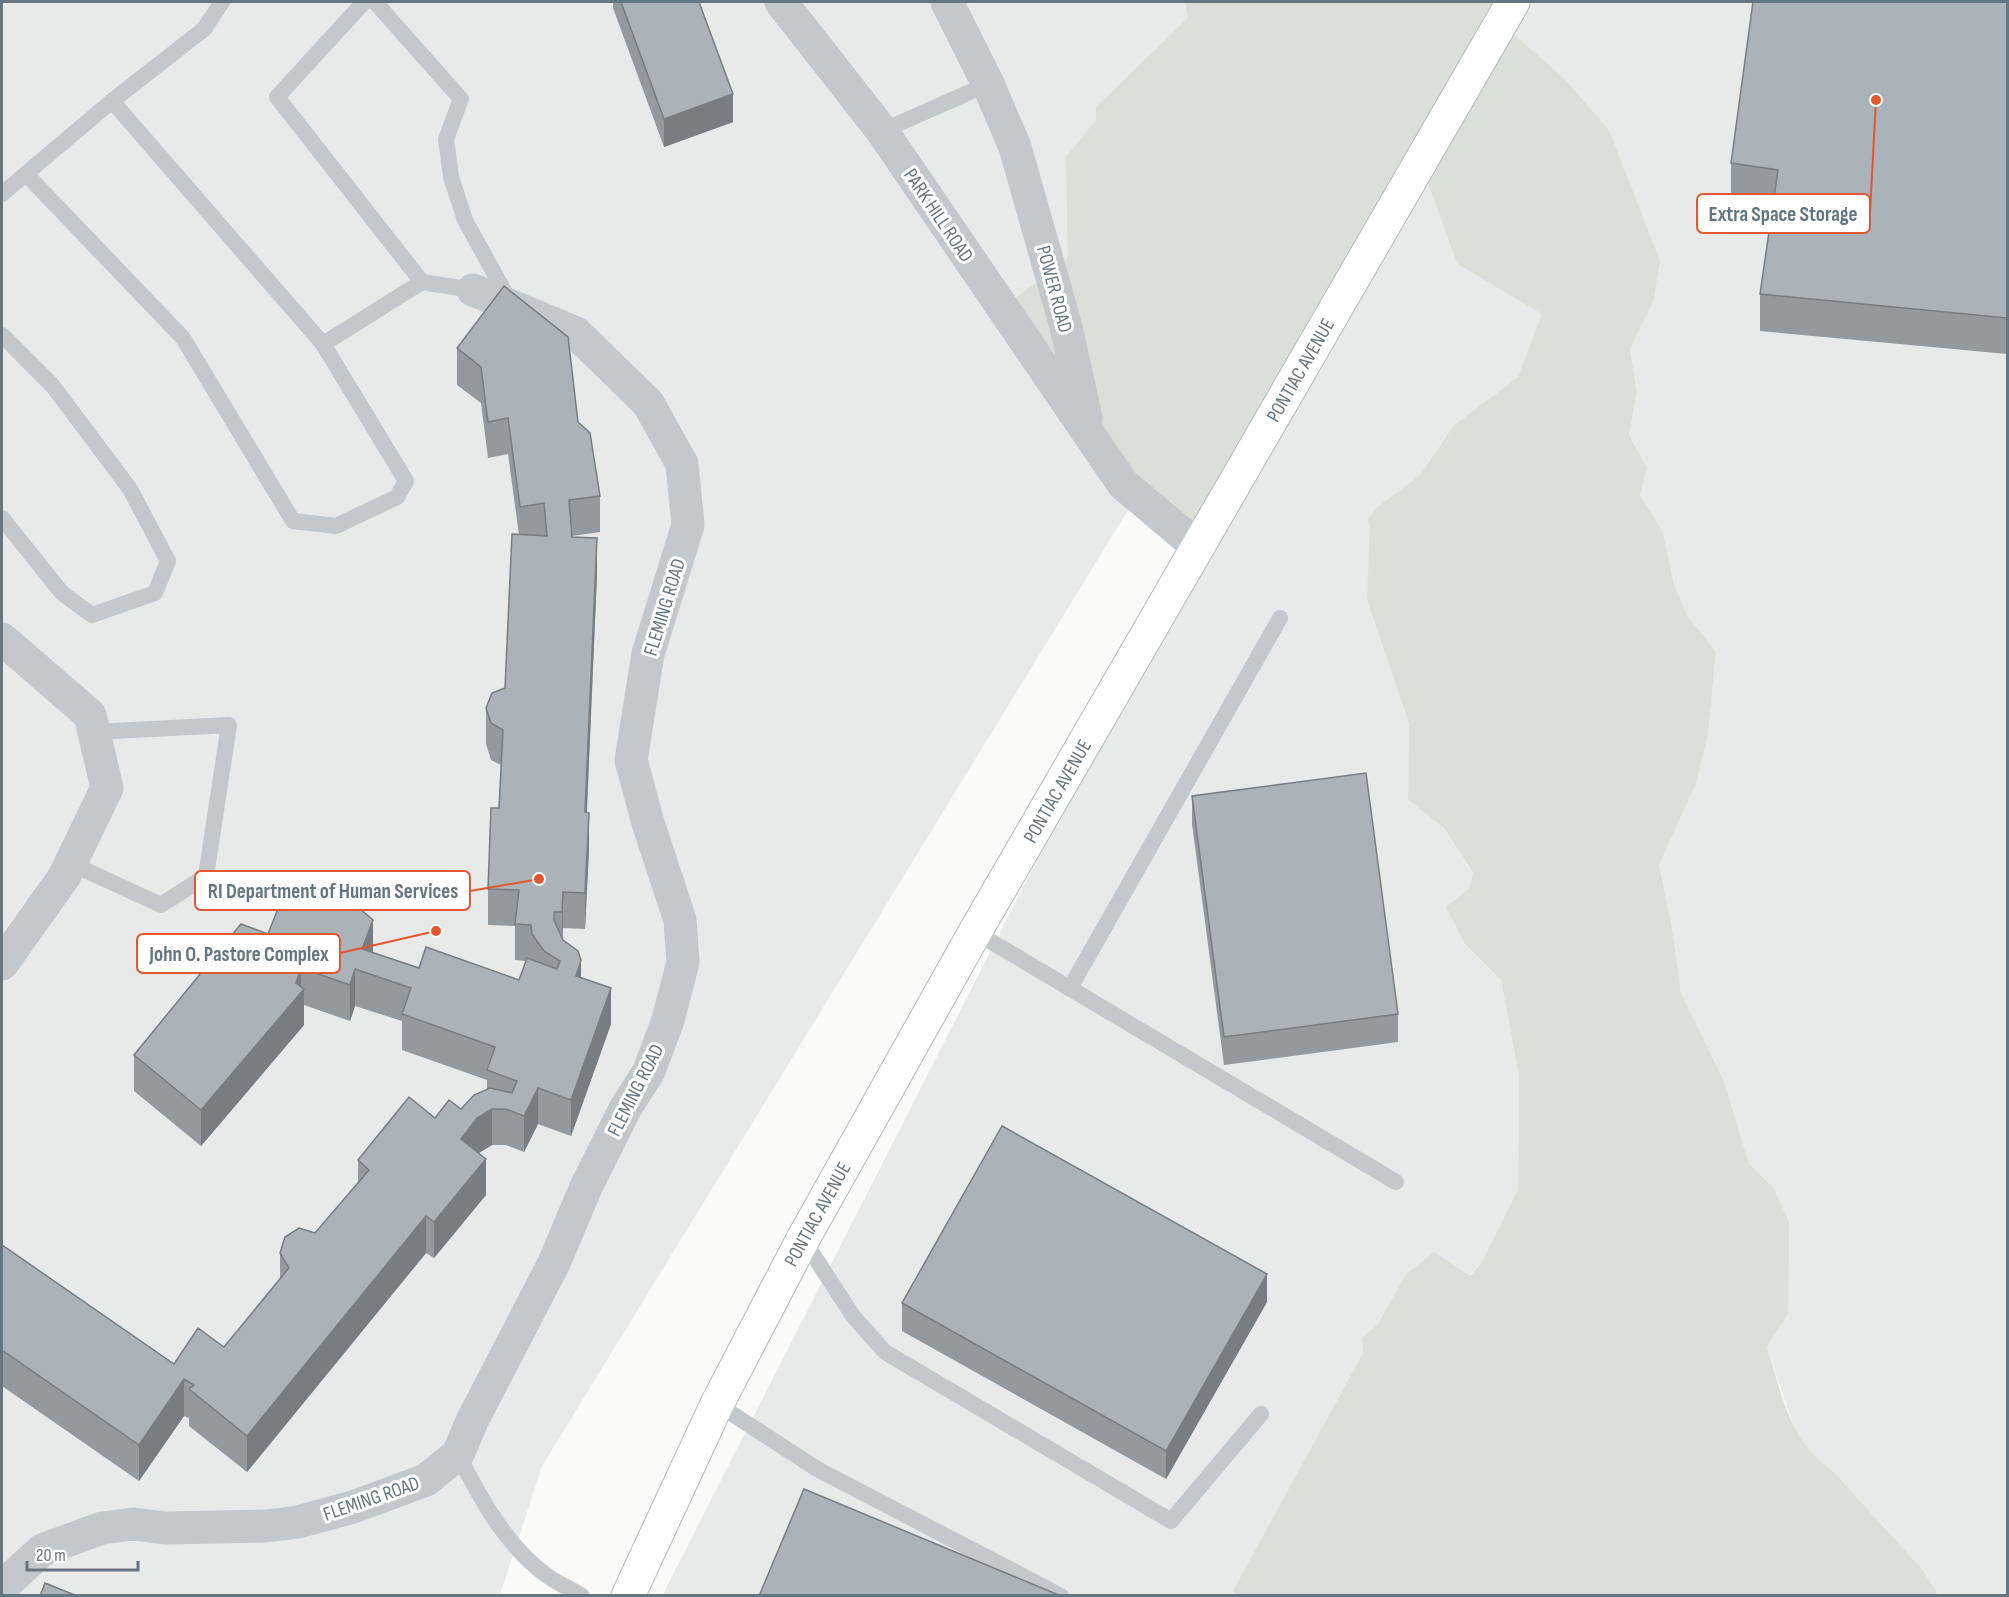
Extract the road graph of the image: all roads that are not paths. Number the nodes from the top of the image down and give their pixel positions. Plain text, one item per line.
1 (222, 2) edge
2 (364, 2) edge
3 (375, 2) edge
4 (781, 2) edge
5 (947, 2) edge
6 (1513, 2) edge
7 (988, 84) junction
8 (112, 101) junction
9 (882, 131) junction
10 (26, 174) junction
11 (2, 194) edge
12 (422, 282) junction
13 (473, 290) joint
14 (512, 307) junction
15 (2, 335) edge
16 (323, 344) junction
17 (1089, 434) junction
18 (2, 518) edge
19 (1198, 547) junction
20 (1280, 618) dead end
21 (2, 639) edge
22 (94, 732) junction
23 (70, 863) junction
24 (975, 932) junction
25 (2, 964) edge
26 (1070, 988) junction
27 (1396, 1182) dead end
28 (803, 1239) junction
29 (717, 1404) junction
30 (1261, 1414) dead end
31 (458, 1454) junction
32 (2, 1587) edge
33 (582, 1596) edge
34 (628, 1596) edge
35 (1061, 1596) edge

1 - 8 lane
2 - 12 lane
3 - 14 lane
4 - 9 street, PARK HILL ROAD
5 - 7 street, POWER ROAD
6 - 19 main road, PONTIAC AVENUE
7 - 9 lane
7 - 17 street, POWER ROAD
8 - 10 lane
8 - 16 lane
9 - 17 street, PARK HILL ROAD
10 - 11 lane
10 - 16 lane
12 - 13 lane
12 - 16 lane
13 - 14 street, FLEMING ROAD
14 - 31 street, FLEMING ROAD
15 - 18 lane
17 - 19 street, POWER ROAD
19 - 24 main road, PONTIAC AVENUE
20 - 26 lane
21 - 22 street
22 - 23 street
22 - 23 lane
23 - 25 street
24 - 26 lane
24 - 28 main road, PONTIAC AVENUE
26 - 27 lane
28 - 29 main road, PONTIAC AVENUE
28 - 30 lane
29 - 34 main road, PONTIAC AVENUE
29 - 35 lane
31 - 32 street, FLEMING ROAD
31 - 33 lane

